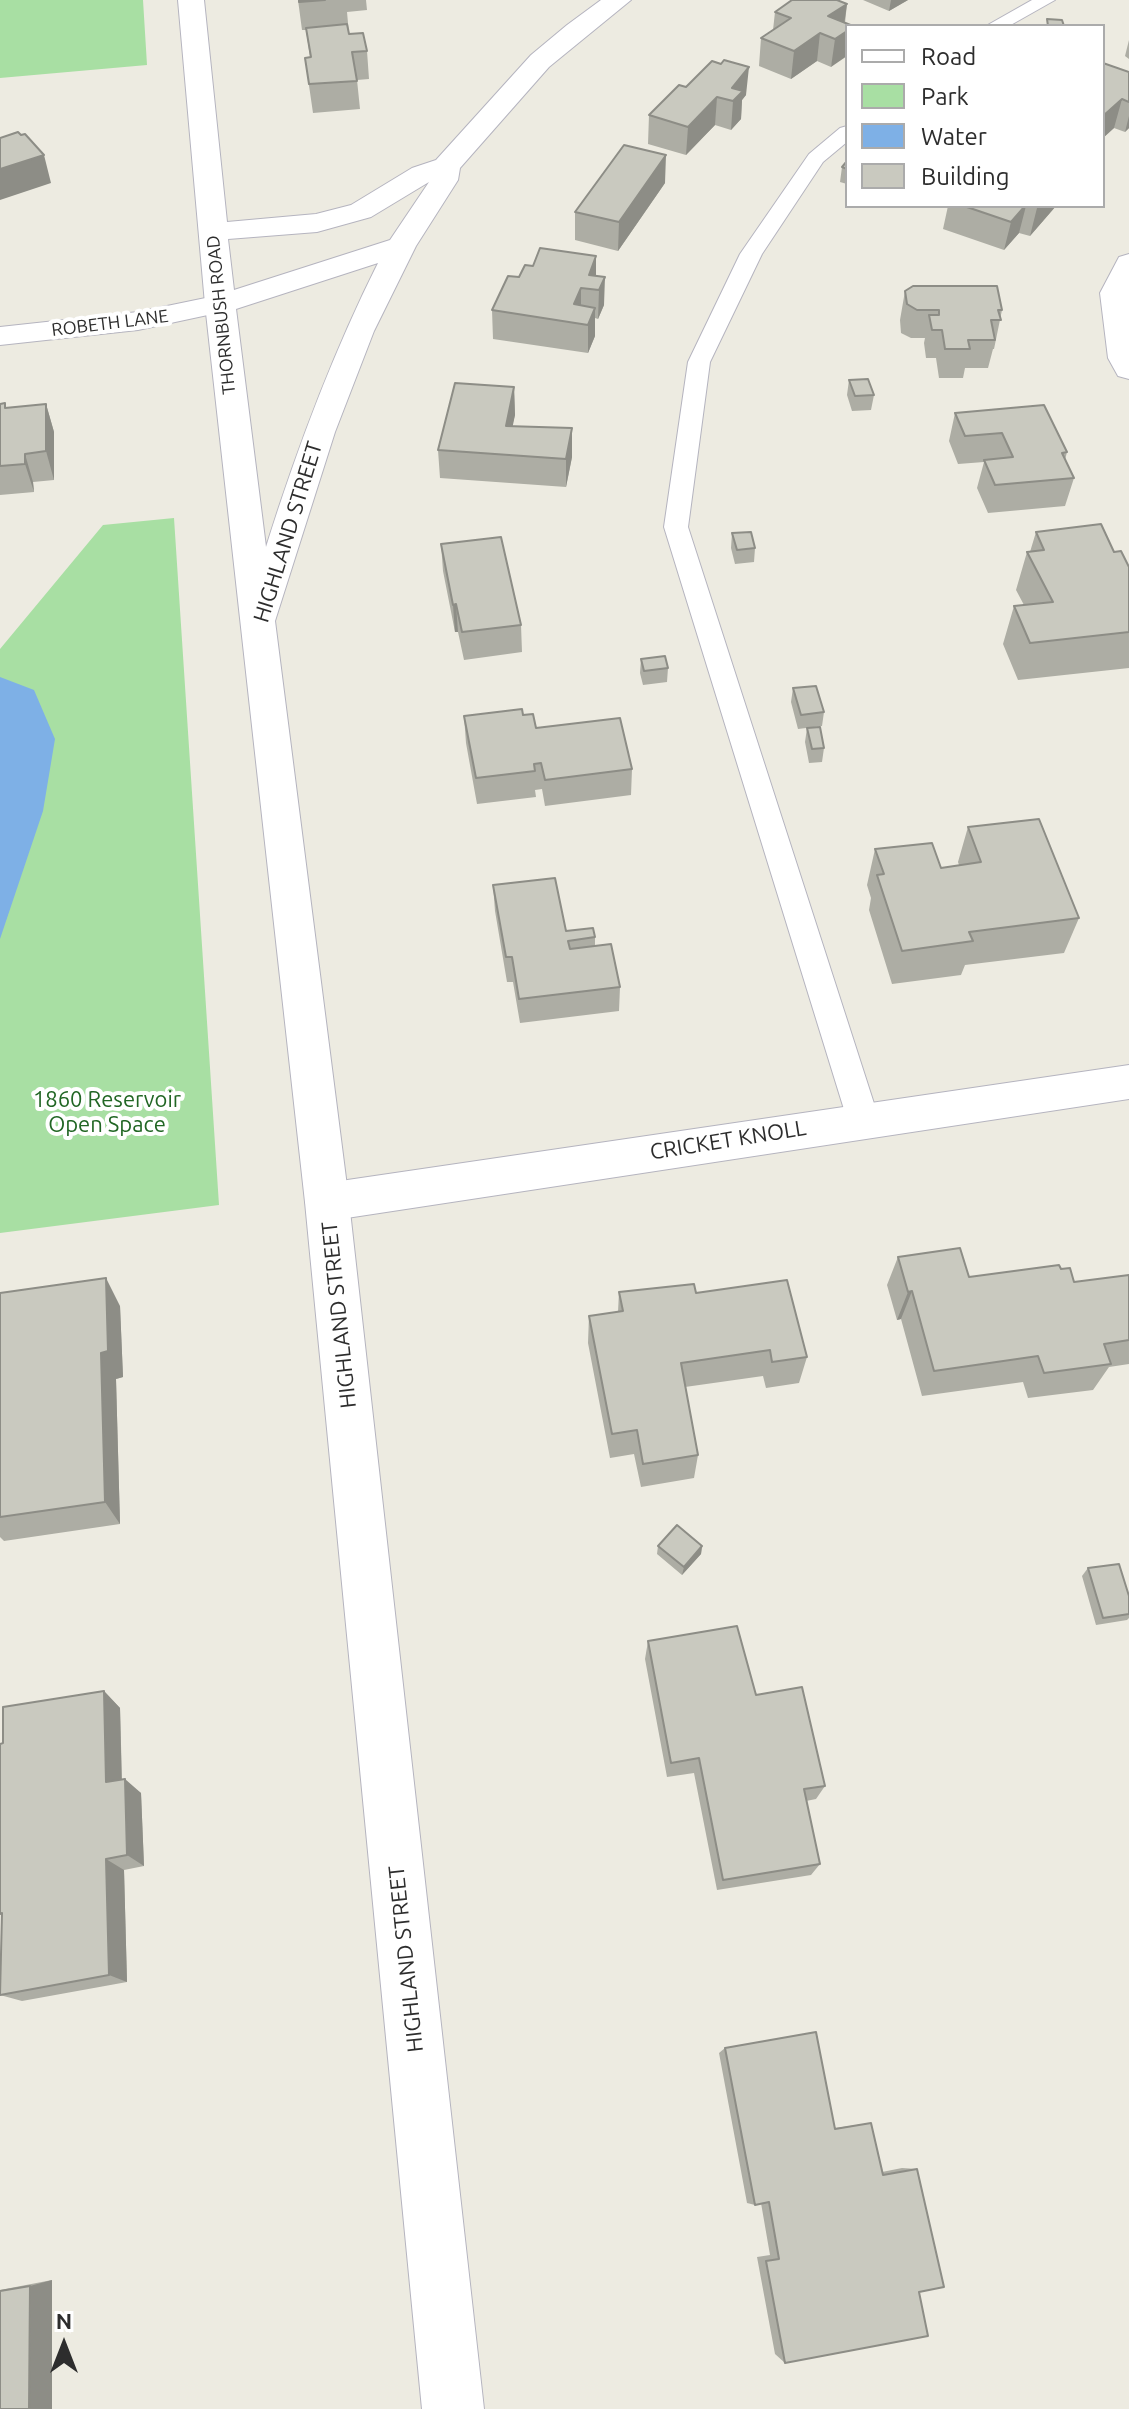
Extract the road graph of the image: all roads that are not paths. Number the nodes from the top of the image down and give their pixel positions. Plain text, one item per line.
1 (191, 0) edge
2 (618, 0) edge
3 (1046, 0) edge
4 (999, 24) edge
5 (845, 134) edge
6 (446, 166) junction
7 (212, 232) junction
8 (401, 246) junction
9 (1129, 263) edge
10 (220, 304) junction
11 (0, 336) edge
12 (1129, 369) edge
13 (257, 629) junction
14 (1129, 1082) edge
15 (863, 1119) junction
16 (327, 1202) junction
17 (453, 2409) edge

1 - 7 street, THORNBUSH ROAD
2 - 6 street, HIGHLAND STREET
3 - 4 lane
5 - 15 lane
6 - 7 street, HIGHLAND STREET
6 - 8 street, HIGHLAND STREET
7 - 10 street, THORNBUSH ROAD
8 - 10 street
8 - 13 street, HIGHLAND STREET
9 - 12 street
10 - 11 street, ROBETH LANE
10 - 13 street, THORNBUSH ROAD
13 - 16 street, HIGHLAND STREET
14 - 15 street, CRICKET KNOLL
15 - 16 street, CRICKET KNOLL
16 - 17 street, HIGHLAND STREET

